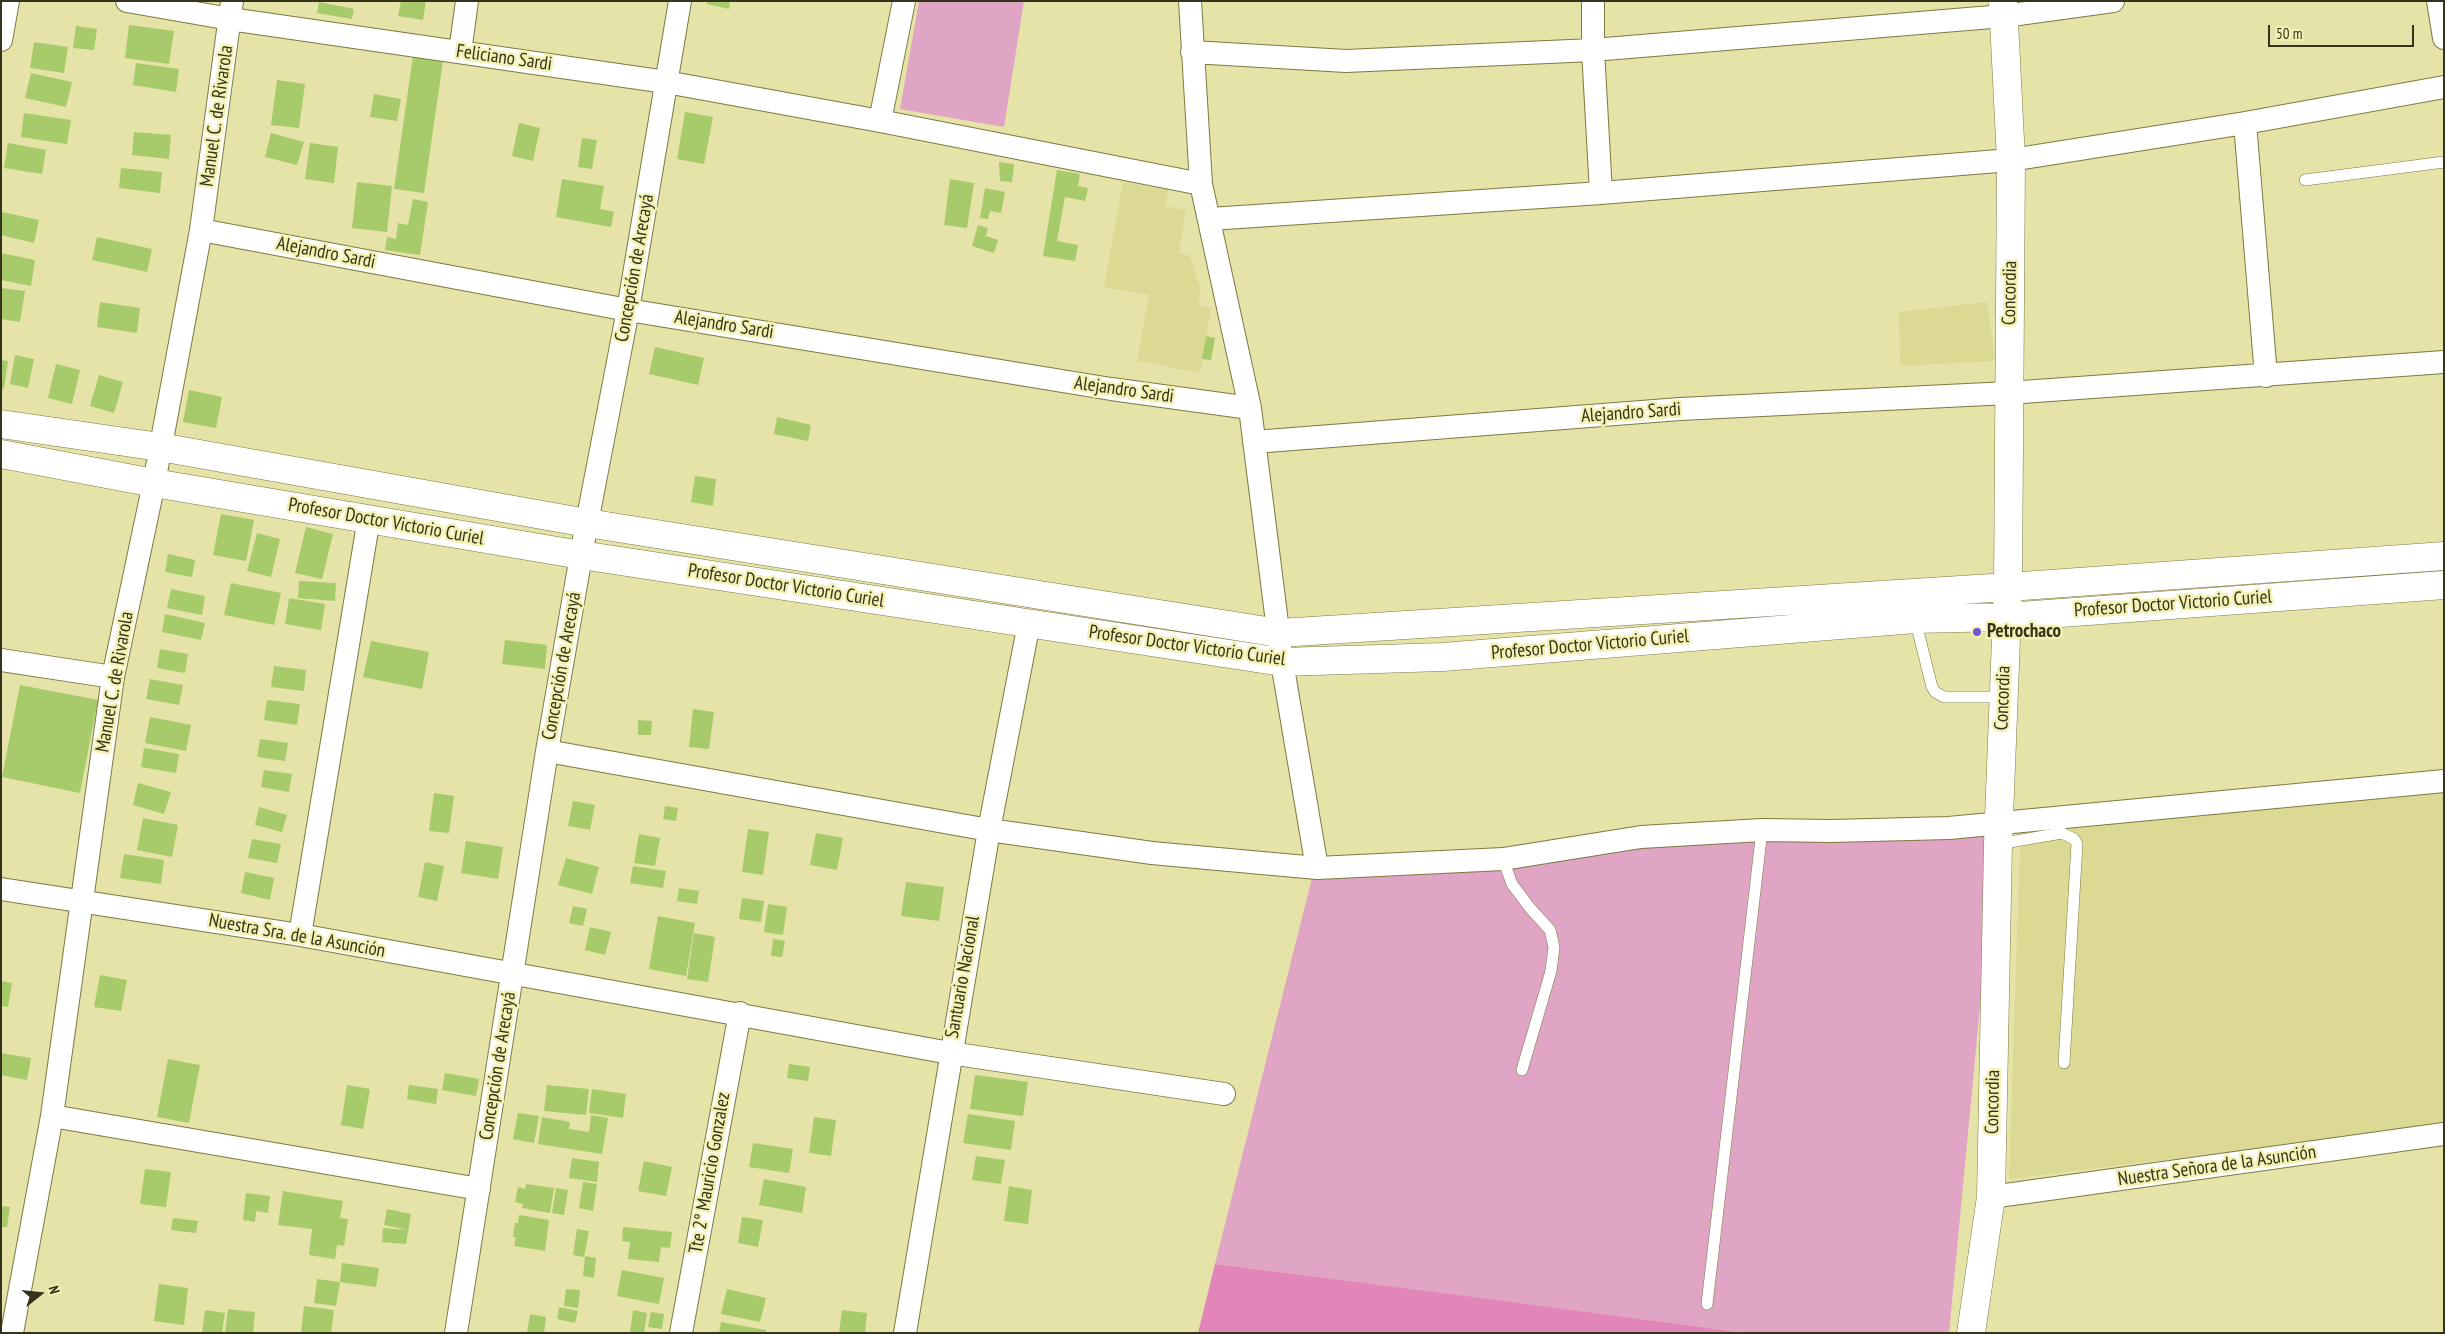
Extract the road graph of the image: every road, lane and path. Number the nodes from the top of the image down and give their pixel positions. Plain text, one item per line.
1 (8, 1) edge
2 (127, 1) edge
3 (467, 1) edge
4 (680, 1) edge
5 (904, 1) edge
6 (1190, 1) edge
7 (1593, 1) edge
8 (2114, 1) edge
9 (2438, 1) edge
10 (2003, 9) edge
11 (231, 10) edge
12 (2444, 38) edge
13 (1, 40) edge
14 (1593, 50) junction
15 (460, 52) junction
16 (1192, 52) junction
17 (666, 82) junction
18 (2444, 88) edge
19 (880, 121) junction
20 (2246, 123) junction
21 (2011, 160) junction
22 (2444, 162) edge
23 (2305, 180) dead end
24 (1201, 184) junction
25 (1601, 193) junction
26 (1210, 219) junction
27 (201, 230) junction
28 (628, 310) junction
29 (2444, 362) edge
30 (2266, 376) junction
31 (2008, 393) junction
32 (1250, 408) junction
33 (1, 424) edge
34 (1254, 442) junction
35 (1, 454) edge
36 (157, 465) junction
37 (369, 518) junction
38 (587, 523) junction
39 (581, 555) junction
40 (2444, 556) edge
41 (2444, 585) edge
42 (2008, 587) junction
43 (2006, 616) junction
44 (1915, 619) junction
45 (1029, 623) junction
46 (1279, 633) junction
47 (1, 660) edge
48 (1282, 662) junction
49 (114, 677) junction
50 (2003, 696) junction
51 (547, 751) junction
52 (2444, 780) edge
53 (989, 830) junction
54 (1762, 830) junction
55 (1998, 833) junction
56 (1503, 859) junction
57 (1317, 868) junction
58 (1, 889) edge
59 (82, 902) junction
60 (300, 935) junction
61 (512, 974) junction
62 (740, 1013) junction
63 (950, 1052) junction
64 (2064, 1063) dead end
65 (1522, 1070) dead end
66 (1224, 1094) dead end
67 (52, 1116) junction
68 (2444, 1134) edge
69 (479, 1189) junction
70 (1991, 1197) junction
71 (1707, 1304) dead end
72 (12, 1333) edge
73 (456, 1333) edge
74 (681, 1333) edge
75 (904, 1333) edge
76 (1971, 1333) edge

1 - 13 street
2 - 11 street, Feliciano Sardi
3 - 15 street
4 - 17 street, Concepción de Arecayá
5 - 19 street
6 - 16 street
7 - 14 street
8 - 10 street
9 - 12 street
10 - 14 street
10 - 21 main road, Concordia
11 - 15 street, Feliciano Sardi
11 - 27 street, Manuel C. de Rivarola
14 - 16 street
14 - 25 street
15 - 17 street, Feliciano Sardi
16 - 24 street
17 - 19 street, Feliciano Sardi
17 - 28 street, Concepción de Arecayá
18 - 20 street
19 - 24 street, Feliciano Sardi
20 - 21 street
20 - 30 street
21 - 25 street
21 - 31 main road, Concordia
22 - 23 lane
24 - 26 street
25 - 26 street
26 - 32 street
27 - 28 street, Alejandro Sardi
27 - 36 street, Manuel C. de Rivarola
28 - 32 street, Alejandro Sardi
28 - 38 street, Concepción de Arecayá
29 - 30 street, Alejandro Sardi
30 - 31 street, Alejandro Sardi
31 - 34 street, Alejandro Sardi
31 - 42 main road, Concordia
32 - 34 street
33 - 36 main road, Profesor Doctor Victorio Curiel
34 - 46 street
35 - 36 main road, Profesor Doctor Victorio Curiel
36 - 37 main road, Profesor Doctor Victorio Curiel
36 - 38 main road, Profesor Doctor Victorio Curiel
36 - 49 street, Manuel C. de Rivarola
37 - 39 main road, Profesor Doctor Victorio Curiel
37 - 60 street
38 - 39 street, Concepción de Arecayá
38 - 46 main road, Profesor Doctor Victorio Curiel
39 - 45 main road, Profesor Doctor Victorio Curiel
39 - 51 street, Concepción de Arecayá
40 - 42 main road, Profesor Doctor Victorio Curiel
41 - 43 main road, Profesor Doctor Victorio Curiel
42 - 43 main road, Concordia
42 - 46 main road, Profesor Doctor Victorio Curiel
43 - 44 main road, Profesor Doctor Victorio Curiel
43 - 50 main road, Concordia
44 - 48 main road, Profesor Doctor Victorio Curiel
44 - 50 lane
45 - 48 main road, Profesor Doctor Victorio Curiel
45 - 53 street, Santuario Nacional
46 - 48 street
47 - 49 street
48 - 57 street
49 - 59 street, Manuel C. de Rivarola
50 - 55 main road, Concordia
51 - 53 street
51 - 61 street, Concepción de Arecayá
52 - 55 street
53 - 57 street
53 - 63 street, Santuario Nacional
54 - 55 street
54 - 56 street
54 - 71 lane
55 - 64 lane
55 - 70 main road, Concordia
56 - 57 street
56 - 65 lane
58 - 59 street, Nuestra Sra. de la Asunción
59 - 60 street, Nuestra Sra. de la Asunción
59 - 67 street, Manuel C. de Rivarola
60 - 61 street, Nuestra Sra. de la Asunción
61 - 62 street, Nuestra Sra. de la Asunción
61 - 69 street, Concepción de Arecayá
62 - 63 street, Nuestra Sra. de la Asunción
62 - 74 street, Tte 2° Mauricio Gonzalez
63 - 66 street, Nuestra Sra. de la Asunción
63 - 75 street, Santuario Nacional
67 - 69 street
67 - 72 street
68 - 70 street, Nuestra Señora de la Asunción
69 - 73 street, Concepción de Arecayá
70 - 76 main road, Concordia

